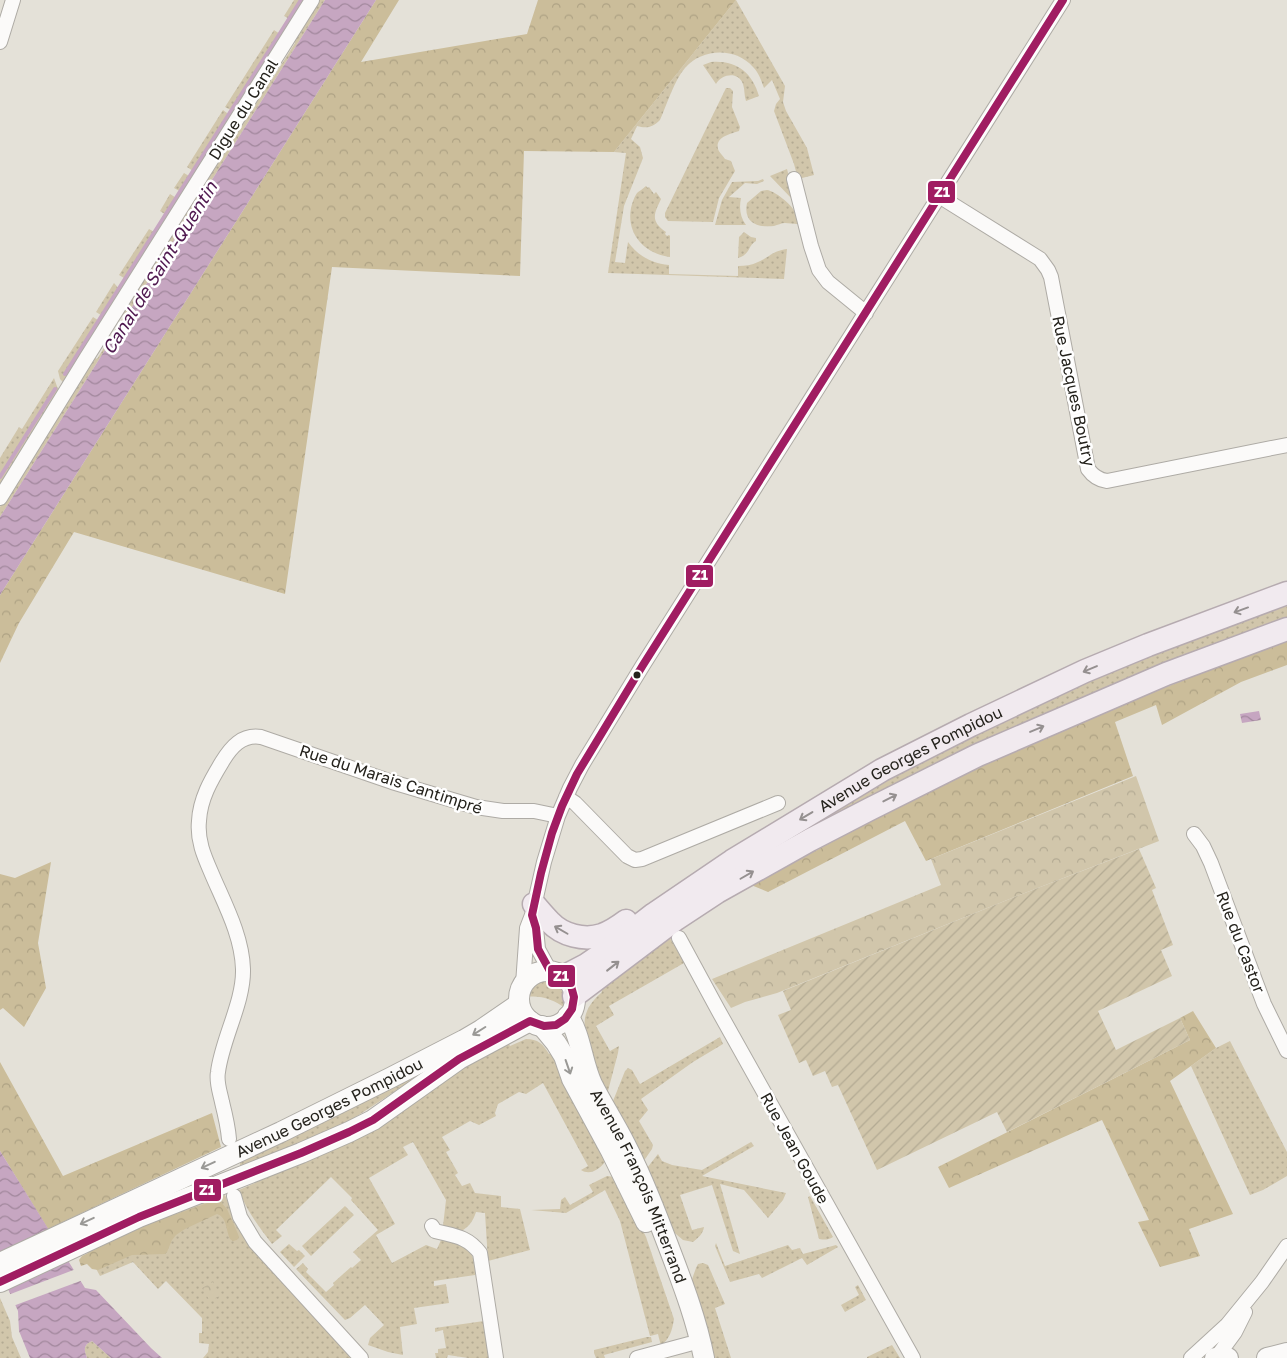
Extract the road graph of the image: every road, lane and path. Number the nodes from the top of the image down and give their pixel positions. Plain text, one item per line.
1 (13, 0) edge
2 (312, 0) edge
3 (1057, 2) edge
4 (0, 42) edge
5 (794, 180) dead end
6 (939, 196) junction
7 (866, 313) junction
8 (1287, 445) edge
9 (0, 498) edge
10 (1287, 593) edge
11 (1287, 629) edge
12 (566, 797) junction
13 (778, 803) dead end
14 (558, 816) junction
15 (1194, 834) dead end
16 (758, 845) junction
17 (533, 909) junction
18 (679, 938) dead end
19 (564, 990) junction
20 (521, 994) junction
21 (536, 1024) junction
22 (1287, 1051) edge
23 (229, 1139) dead end
24 (234, 1196) dead end
25 (135, 1209) junction
26 (432, 1226) dead end
27 (1287, 1246) edge
28 (0, 1263) edge
29 (0, 1282) edge
30 (1262, 1282) junction
31 (1218, 1334) junction
32 (690, 1351) edge
33 (1287, 1353) edge
34 (361, 1358) edge
35 (496, 1358) edge
36 (637, 1358) edge
37 (704, 1358) edge
38 (913, 1358) edge
39 (1191, 1358) edge
40 (1216, 1358) edge
41 (1228, 1358) edge
42 (1266, 1358) edge

1 - 4 street
2 - 9 street, Digue du Canal
3 - 6 street
5 - 7 street
6 - 7 street
6 - 8 street, Rue Jacques Boutry
7 - 12 street
10 -> 16 main road, Avenue Georges Pompidou
19 -> 11 main road, Avenue Georges Pompidou
12 - 13 street
12 - 14 street
14 - 17 street
14 - 23 street, Rue du Marais Cantimpré
15 - 22 street, Rue du Castor
16 -> 17 main road
16 - 19 main road, Avenue Georges Pompidou
17 - 19 street
17 - 20 street
18 - 38 street, Rue Jean Goude
19 - 20 main road
19 - 21 main road
19 - 37 main road, Avenue François Mitterrand
20 - 21 main road
20 -> 25 main road, Avenue Georges Pompidou
21 - 25 main road, Avenue Georges Pompidou
21 -> 32 main road, Avenue François Mitterrand
24 - 34 street
25 -> 28 main road
25 - 29 main road
26 - 35 street
27 - 30 street
30 - 31 street
30 - 40 street
31 - 39 street
31 - 40 street
32 - 36 street
33 - 42 main road
40 - 41 main road

